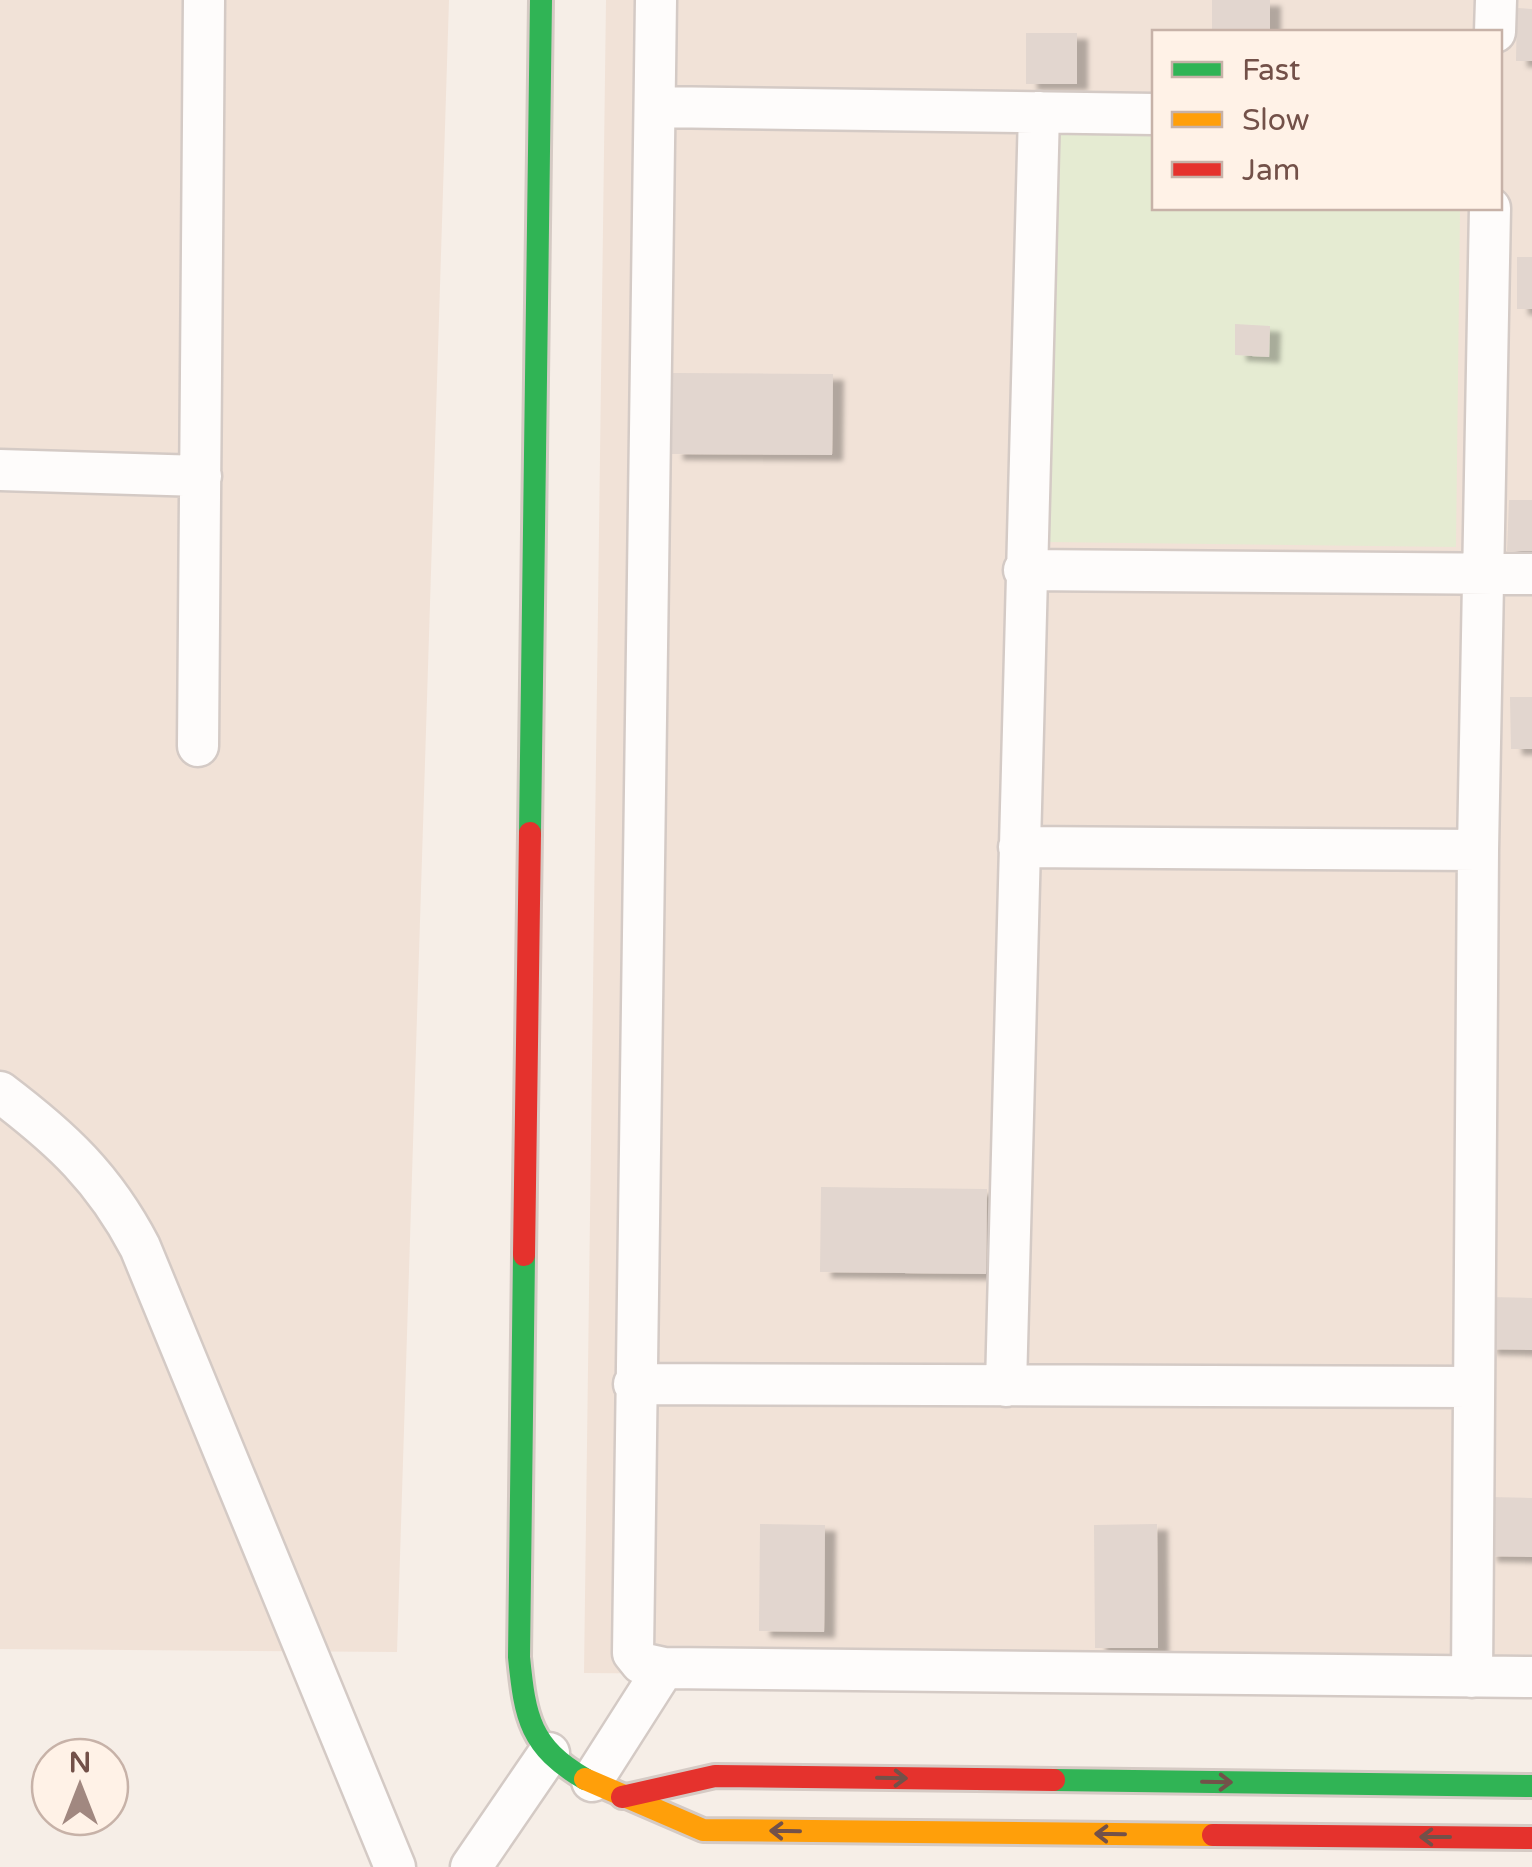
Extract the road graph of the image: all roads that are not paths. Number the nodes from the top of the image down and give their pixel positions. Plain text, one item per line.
1 (204, 0) edge
2 (541, 0) edge
3 (656, 0) edge
4 (1496, 0) edge
5 (1495, 30) edge
6 (655, 107) junction
7 (1039, 112) junction
8 (1152, 114) edge
9 (1490, 210) edge
10 (0, 470) edge
11 (200, 476) junction
12 (1024, 570) junction
13 (1485, 573) junction
14 (1532, 574) edge
15 (198, 746) dead end
16 (1020, 848) junction
17 (1478, 850) junction
18 (0, 1092) edge
19 (634, 1384) junction
20 (1006, 1386) junction
21 (1472, 1387) junction
22 (664, 1668) junction
23 (1472, 1677) junction
24 (1532, 1677) edge
25 (549, 1753) junction
26 (1532, 1786) edge
27 (607, 1789) junction
28 (1532, 1838) edge
29 (1282, 1851) edge
30 (395, 1867) edge
31 (472, 1867) edge

1 - 11 street
2 - 25 street
3 - 6 street
4 - 5 street
6 - 7 street
6 - 19 street
7 - 8 street
7 - 12 street
9 - 13 street
10 - 11 street
11 - 15 street
12 - 13 street
12 - 16 street
13 - 14 street
13 - 17 street
16 - 17 street
16 - 20 street
17 - 21 street
18 - 30 street
19 - 20 street
19 - 22 street
20 - 21 street
21 - 23 street
22 - 23 street
22 - 27 street
23 - 24 street
25 - 27 street
25 - 31 street
27 -> 26 street
29 -> 27 street
28 -> 29 street

